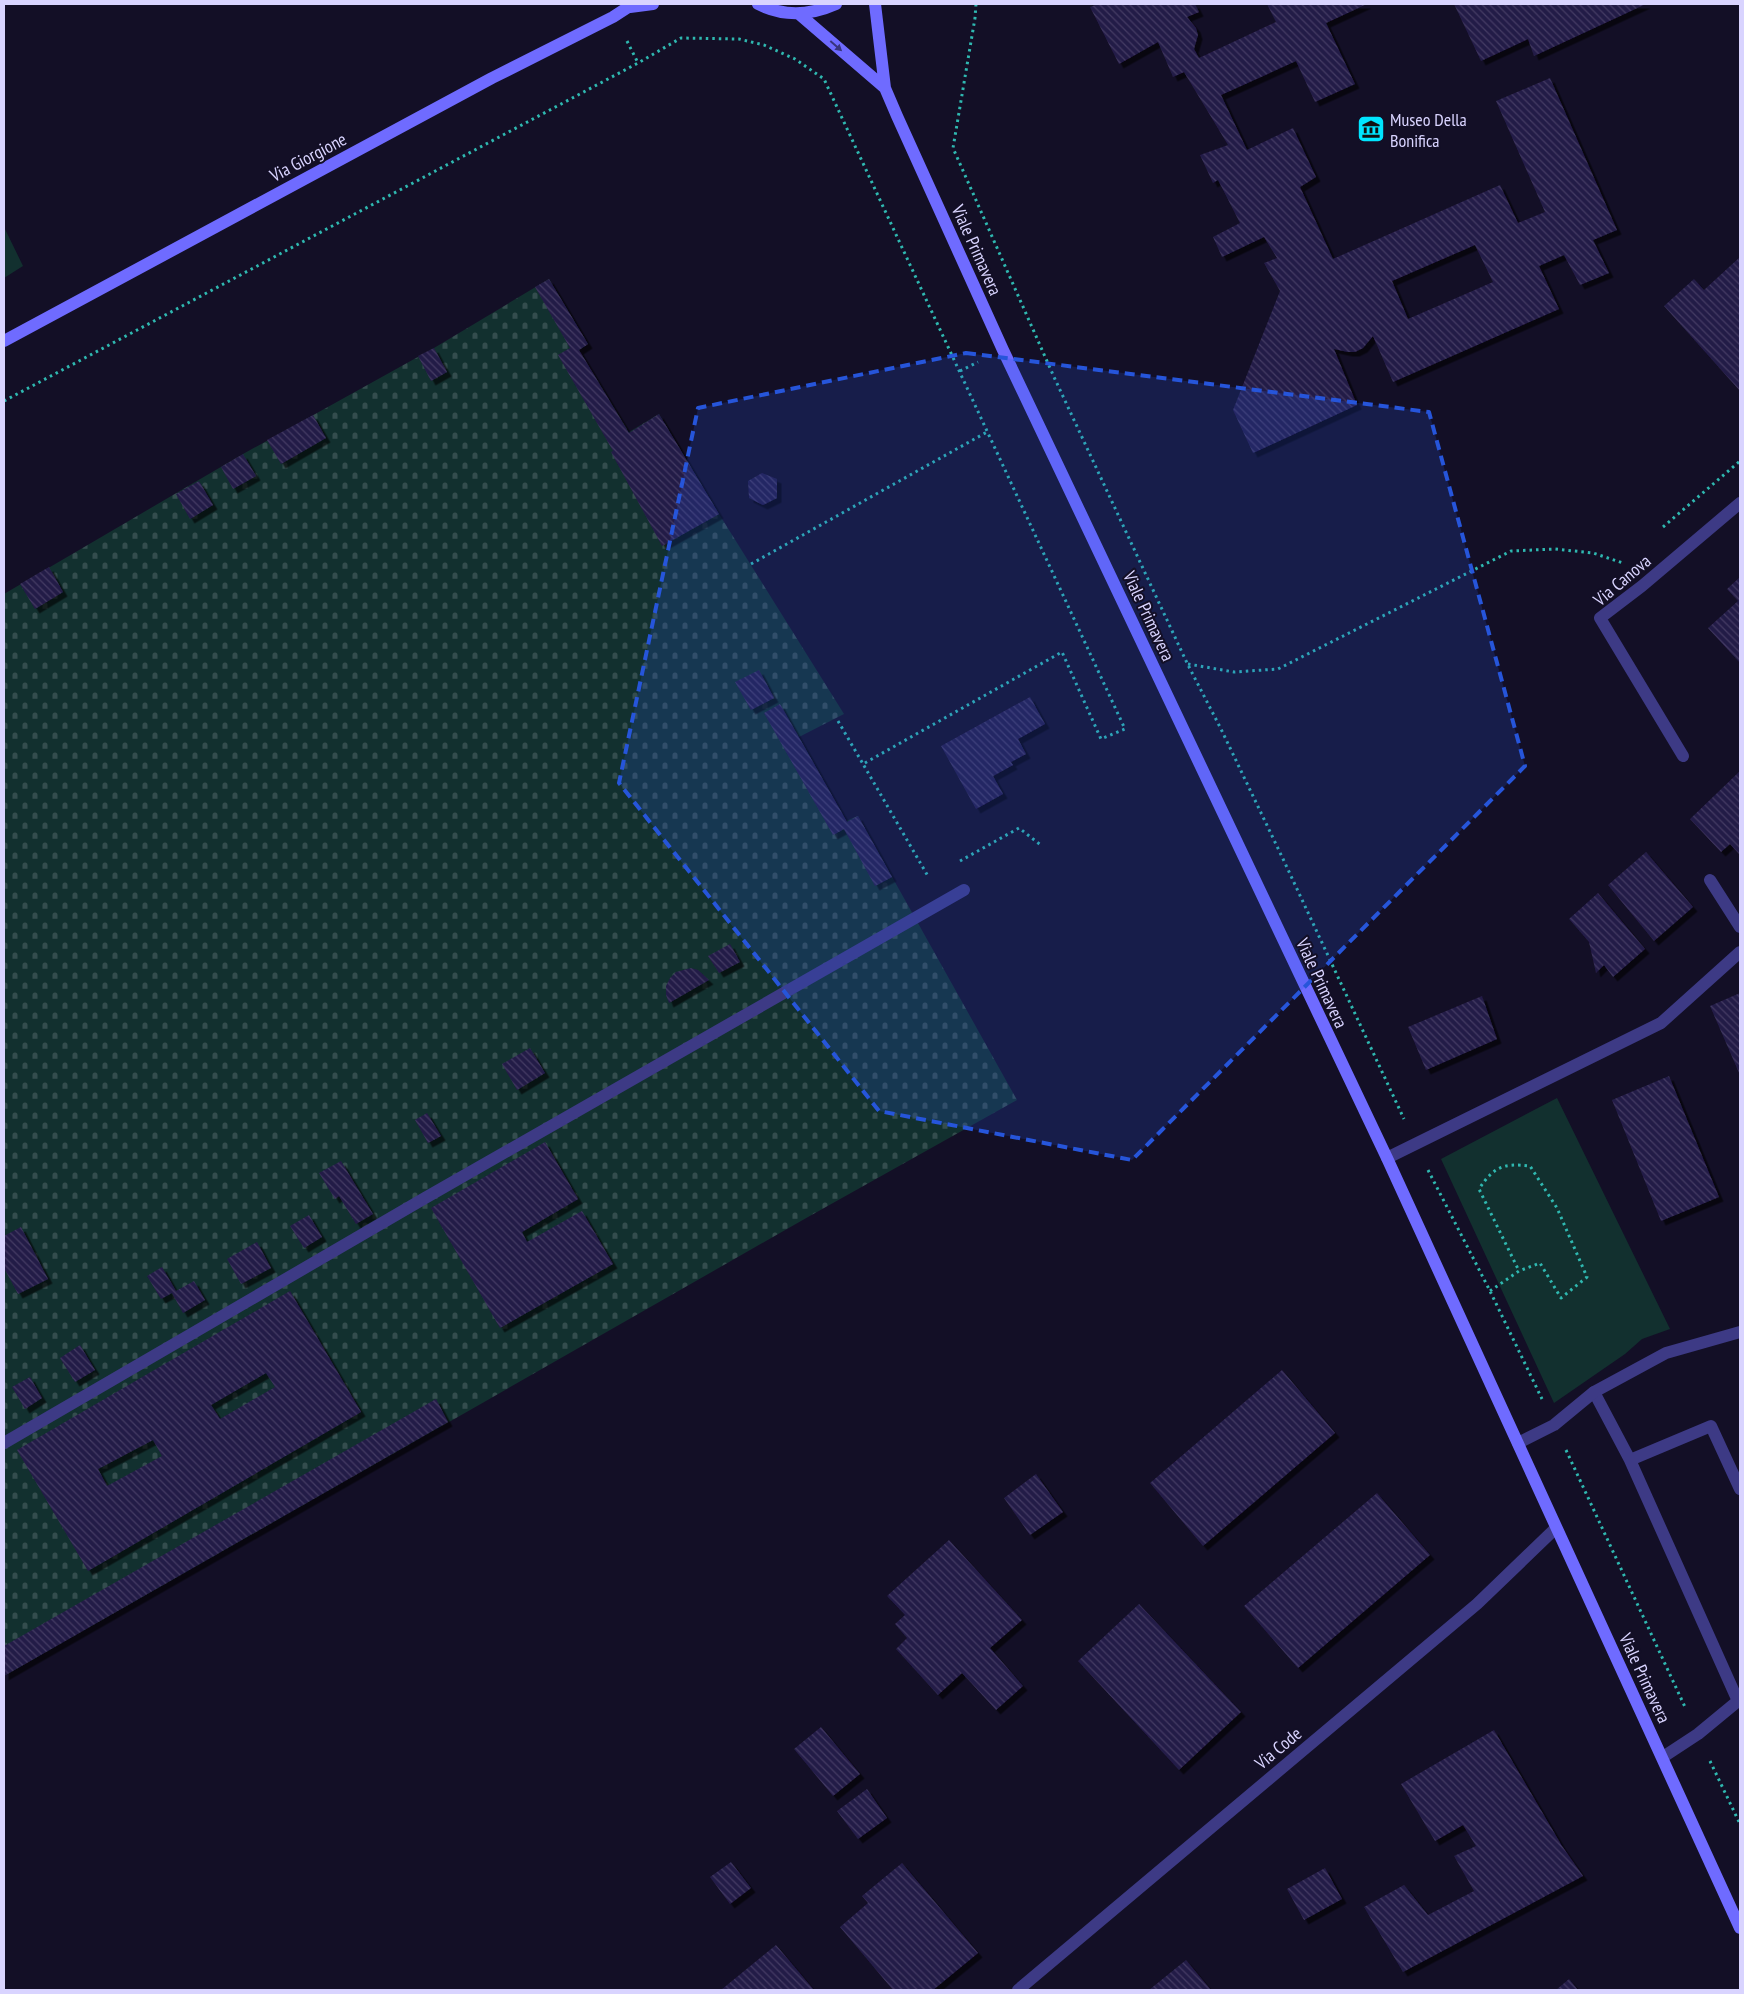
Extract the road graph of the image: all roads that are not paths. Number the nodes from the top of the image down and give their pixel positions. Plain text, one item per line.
1 (653, 4) edge
2 (758, 4) edge
3 (836, 4) edge
4 (875, 4) edge
5 (632, 5) edge
6 (799, 14) junction
7 (885, 88) junction
8 (4, 341) edge
9 (1740, 503) edge
10 (1683, 756) dead end
11 (1710, 880) dead end
12 (964, 890) dead end
13 (1740, 926) edge
14 (1740, 952) edge
15 (1386, 1158) junction
16 (1740, 1332) edge
17 (1594, 1392) junction
18 (4, 1443) edge
19 (1518, 1443) junction
20 (1630, 1460) junction
21 (1740, 1489) edge
22 (1556, 1528) junction
23 (1739, 1700) edge
24 (1662, 1757) junction
25 (1740, 1928) edge
26 (1018, 1990) edge

1 - 5 main road, Via Giorgione
2 - 6 main road
3 - 6 main road
4 - 7 main road, Viale Primavera
5 - 8 main road, Via Giorgione
6 -> 7 main road, Viale Primavera
7 - 15 main road, Viale Primavera
9 - 10 street, Via Canova
11 - 13 street
12 - 18 street
14 - 15 street
15 - 19 main road, Viale Primavera
16 - 17 street
17 - 19 street
17 - 20 street
19 - 22 main road, Viale Primavera
20 - 21 street
20 - 23 street
22 - 24 main road, Viale Primavera
22 - 26 street, Via Code
23 - 24 street
24 - 25 main road, Viale Primavera

